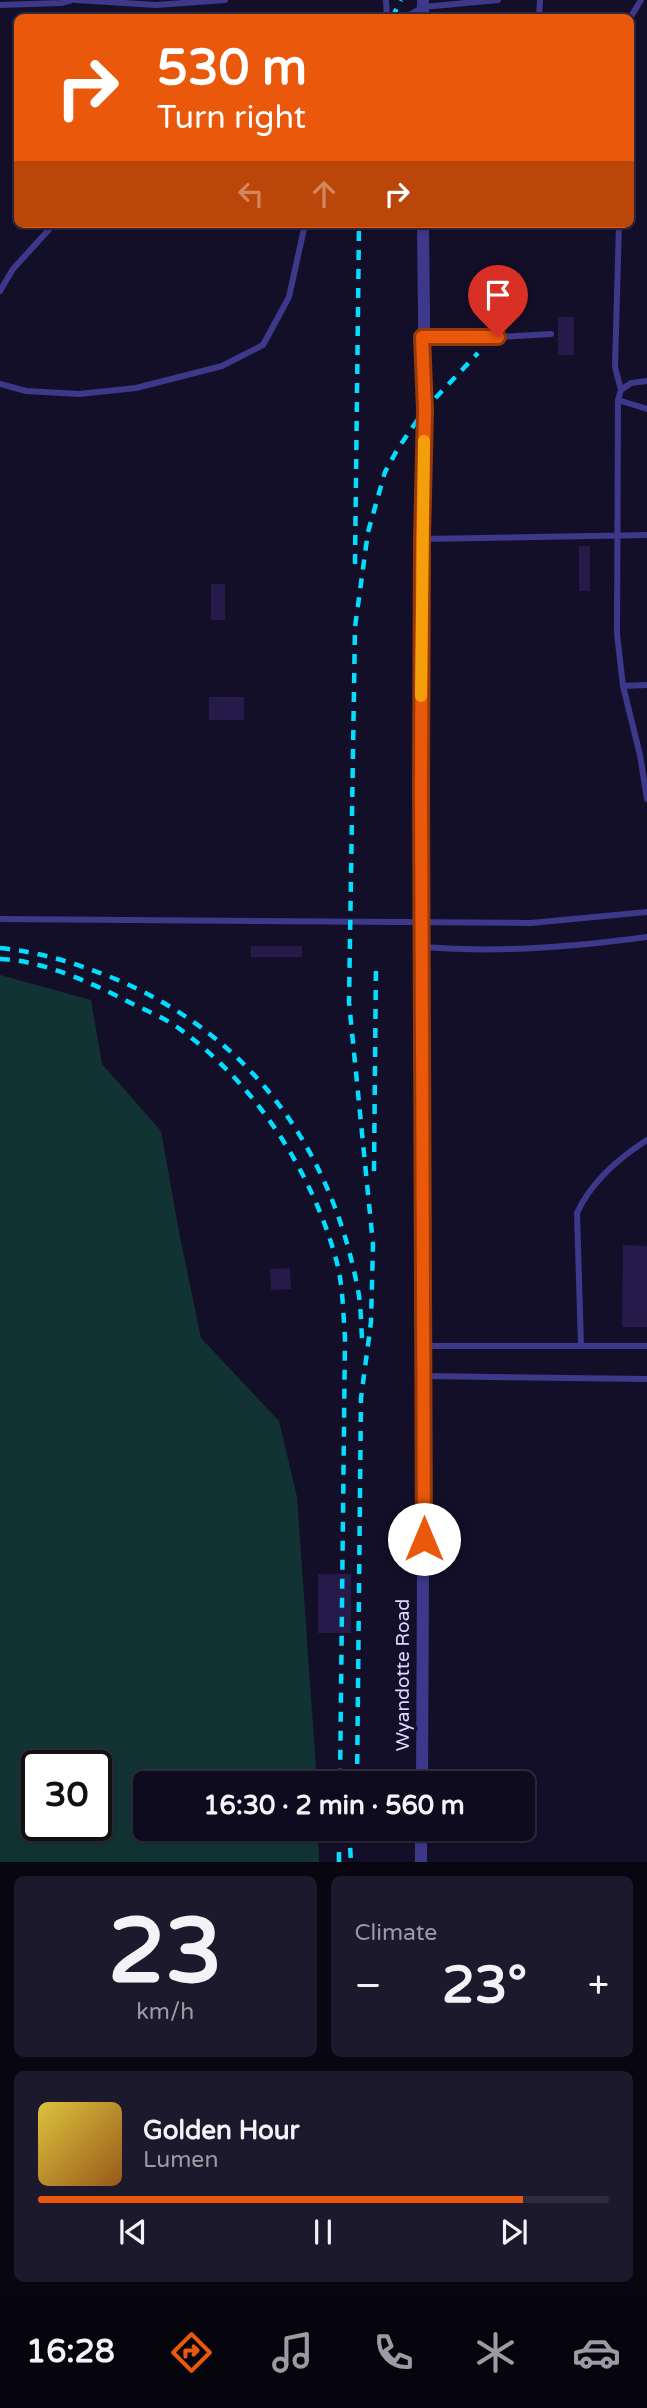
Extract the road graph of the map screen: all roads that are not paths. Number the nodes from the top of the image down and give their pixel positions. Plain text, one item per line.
1 (74, 0) edge
2 (225, 0) edge
3 (498, 0) edge
4 (0, 5) edge
5 (423, 8) edge
6 (50, 228) edge
7 (303, 228) edge
8 (423, 228) edge
9 (620, 228) edge
10 (0, 291) edge
11 (551, 334) dead end
12 (422, 337) junction
13 (647, 381) edge
14 (0, 384) edge
15 (621, 390) junction
16 (618, 400) junction
17 (647, 409) edge
18 (618, 535) junction
19 (647, 535) edge
20 (422, 539) junction
21 (647, 685) edge
22 (623, 686) junction
23 (647, 799) edge
24 (647, 912) edge
25 (0, 919) edge
26 (422, 921) junction
27 (647, 937) edge
28 (422, 947) junction
29 (647, 1140) edge
30 (424, 1346) junction
31 (581, 1346) junction
32 (647, 1346) edge
33 (425, 1376) junction
34 (647, 1378) edge
35 (422, 1771) edge
36 (421, 1841) edge
37 (421, 1862) edge

1 - 2 lane
1 - 4 lane
3 - 5 lane
6 - 10 lane
7 - 14 lane
8 - 12 street, Wyandotte Road
9 - 15 lane
11 - 12 lane
12 - 20 street, Wyandotte Road
13 - 15 lane
15 - 16 lane
16 - 17 lane
16 - 18 lane
18 - 19 lane
18 - 20 lane
18 - 22 lane
20 - 26 street, Wyandotte Road
21 - 22 lane
22 - 23 lane
24 - 26 lane
25 - 26 lane
26 - 28 street, Wyandotte Road
27 - 28 lane
28 - 30 street, Wyandotte Road
29 - 31 lane
30 - 31 lane
30 - 33 street, Wyandotte Road
31 - 32 lane
33 - 34 lane
33 - 35 street, Wyandotte Road
36 - 37 street

